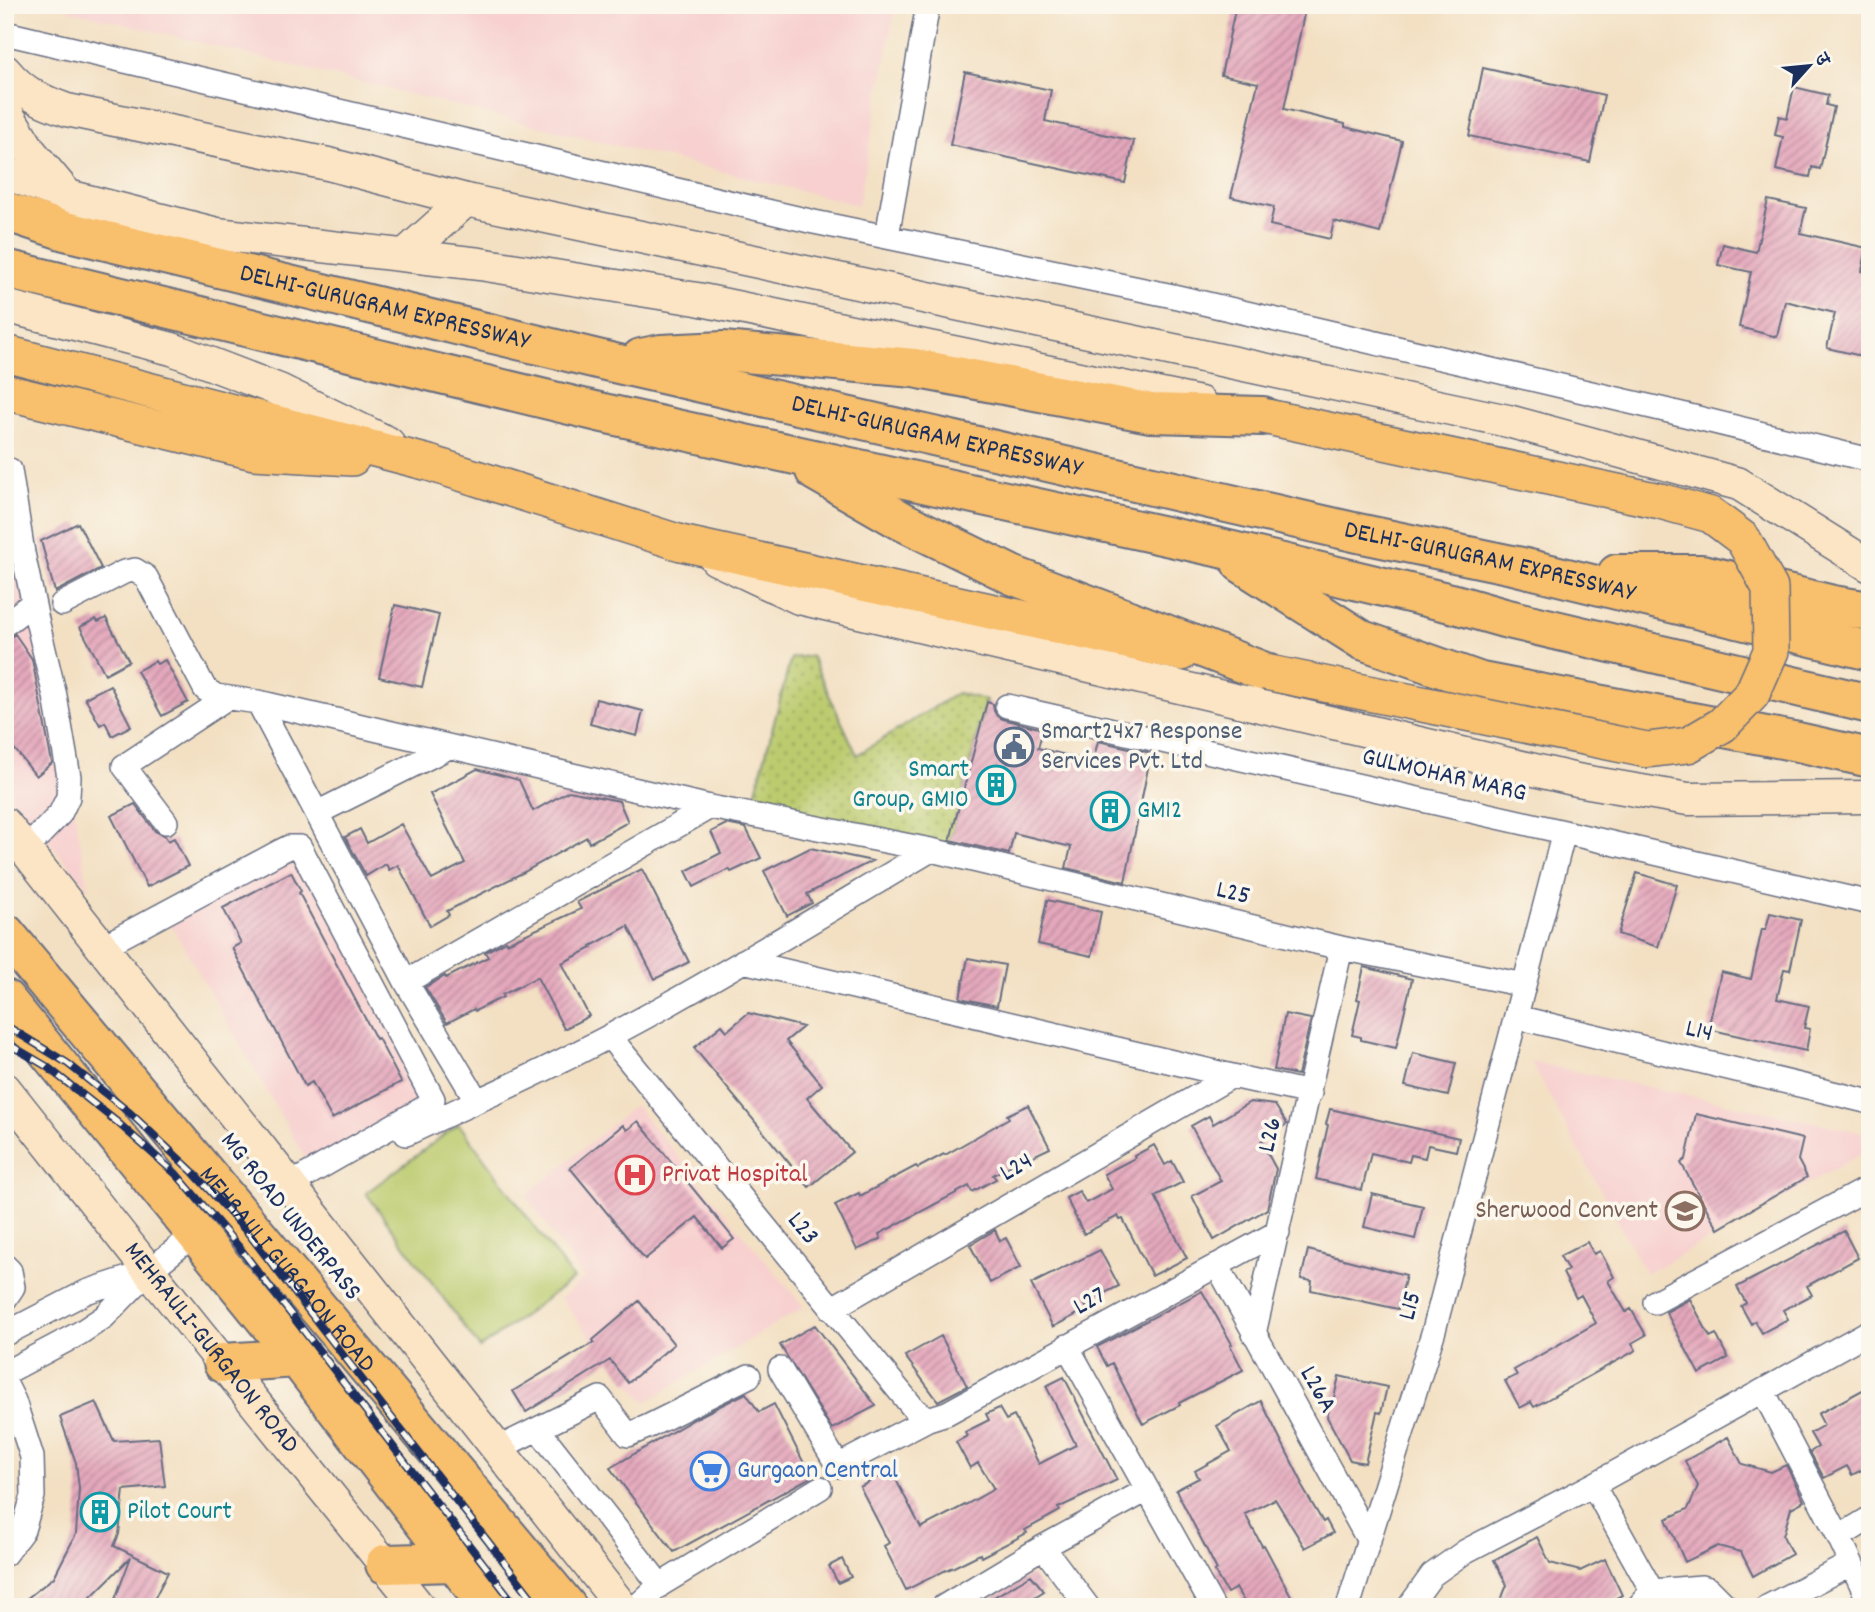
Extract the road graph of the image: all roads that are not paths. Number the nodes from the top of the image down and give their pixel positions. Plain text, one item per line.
1 (929, 5) edge
2 (5, 33) edge
3 (5, 71) edge
4 (5, 110) edge
5 (5, 173) edge
6 (68, 196) junction
7 (466, 200) junction
8 (5, 212) edge
9 (887, 236) junction
10 (405, 255) junction
11 (5, 269) edge
12 (5, 306) edge
13 (5, 353) edge
14 (614, 363) junction
15 (5, 392) edge
16 (1263, 416) junction
17 (783, 452) junction
18 (1870, 460) edge
19 (429, 463) junction
20 (10, 471) dead end
21 (681, 543) junction
22 (1216, 547) junction
23 (1870, 566) edge
24 (1552, 574) junction
25 (33, 603) junction
26 (61, 604) dead end
27 (1870, 611) edge
28 (5, 624) edge
29 (1870, 650) edge
30 (1265, 672) junction
31 (227, 698) junction
32 (258, 702) junction
33 (1870, 704) edge
34 (1007, 706) dead end
35 (449, 747) junction
36 (1870, 758) edge
37 (1870, 797) edge
38 (710, 807) junction
39 (317, 813) junction
40 (166, 822) dead end
41 (5, 824) edge
42 (1564, 832) junction
43 (931, 850) junction
44 (15, 855) edge
45 (1870, 903) edge
46 (5, 933) edge
47 (102, 947) junction
48 (1341, 948) junction
49 (743, 961) junction
50 (406, 982) junction
51 (1524, 985) junction
52 (5, 999) edge
53 (1516, 1017) junction
54 (610, 1037) junction
55 (1232, 1076) junction
56 (5, 1089) edge
57 (1310, 1093) junction
58 (477, 1101) junction
59 (1870, 1101) edge
60 (1870, 1187) edge
61 (292, 1189) junction
62 (1278, 1232) junction
63 (195, 1234) junction
64 (1217, 1265) junction
65 (5, 1266) edge
66 (149, 1271) junction
67 (5, 1299) edge
68 (1655, 1302) dead end
69 (831, 1309) junction
70 (1870, 1331) edge
71 (5, 1334) edge
72 (1254, 1334) junction
73 (1067, 1346) junction
74 (297, 1358) junction
75 (223, 1363) junction
76 (780, 1369) dead end
77 (5, 1373) edge
78 (749, 1376) dead end
79 (5, 1383) edge
80 (1763, 1391) junction
81 (928, 1419) junction
82 (538, 1429) junction
83 (497, 1449) junction
84 (1593, 1485) junction
85 (820, 1488) dead end
86 (1147, 1490) junction
87 (1870, 1518) edge
88 (1839, 1537) junction
89 (1369, 1541) junction
90 (1043, 1547) junction
91 (5, 1554) edge
92 (455, 1562) junction
93 (386, 1564) junction
94 (1850, 1564) junction
95 (660, 1585) junction
96 (1645, 1599) edge
97 (624, 1603) edge
98 (1870, 1604) edge
99 (419, 1607) edge
100 (489, 1607) edge
101 (567, 1607) edge
102 (943, 1607) edge
103 (1088, 1607) edge
104 (1213, 1607) edge
105 (1348, 1607) edge
106 (1409, 1607) edge
107 (1727, 1607) edge
108 (1767, 1607) edge

1 - 9 street
2 - 9 street
3 - 7 main road
4 - 6 main road
5 - 6 main road
6 - 10 main road
7 - 10 main road
7 - 23 main road
8 - 14 highway, DELHI-GURUGRAM EXPRESSWAY
9 - 18 street
10 - 16 main road
11 - 17 highway, DELHI-GURUGRAM EXPRESSWAY
12 - 19 main road
13 - 19 main road
14 - 16 highway
14 - 24 highway, DELHI-GURUGRAM EXPRESSWAY
15 - 19 main road
16 - 30 main road, bridge
17 - 22 highway, DELHI-GURUGRAM EXPRESSWAY
17 - 30 highway
19 - 21 main road
20 - 25 street
21 - 30 main road
21 - 37 main road
22 - 33 highway, DELHI-GURUGRAM EXPRESSWAY
22 - 36 highway
24 - 27 highway
24 - 29 highway, DELHI-GURUGRAM EXPRESSWAY
25 - 28 street
25 - 44 street
26 - 31 street
31 - 32 street, L25
31 - 40 street
32 - 35 street, L25
32 - 39 street
34 - 42 street, GULMOHAR MARG
35 - 38 street, L25
35 - 39 street
38 - 43 street, L25
38 - 50 street
39 - 50 street
41 - 44 main road
42 - 45 street, GULMOHAR MARG
42 - 51 street
43 - 48 street, L25
43 - 49 street
44 - 47 main road
44 - 97 main road, MG ROAD UNDERPASS
46 - 101 highway, MEHRAULI GURGAON ROAD
47 - 61 main road
47 - 61 street
48 - 51 street, L25
48 - 57 street, L26
49 - 54 street
49 - 55 street
50 - 58 street
51 - 53 street
52 - 63 highway, MEHRAULI GURGAON ROAD
53 - 59 street, L14
53 - 89 street, L15
54 - 58 street
54 - 69 street, L23
55 - 57 street
55 - 69 street, L24
56 - 66 main road, MEHRAULI-GURGAON ROAD
57 - 62 street, L26
58 - 61 street
60 - 68 street
61 - 83 main road
62 - 64 street, L27
62 - 72 street, L26
63 - 66 street
63 - 74 highway, MEHRAULI GURGAON ROAD
64 - 72 street, L26A
64 - 73 street, L27
65 - 67 street
66 - 71 street
66 - 75 main road, MEHRAULI-GURGAON ROAD
66 - 77 street
69 - 81 street, L23
70 - 80 street
72 - 89 street, L26A
73 - 81 street, L27
73 - 86 street
74 - 75 highway
74 - 92 highway, MEHRAULI GURGAON ROAD
75 - 93 main road, MEHRAULI-GURGAON ROAD
76 - 81 street, L27
78 - 82 street
79 - 91 street
80 - 84 street
80 - 88 street
82 - 83 street
82 - 95 street
83 - 97 main road
84 - 96 street
84 - 106 street
85 - 95 street
86 - 90 street
86 - 104 street
87 - 88 street
88 - 94 street
89 - 105 street, L15
90 - 102 street
90 - 103 street
92 - 93 highway
92 - 100 highway, MEHRAULI GURGAON ROAD
93 - 99 main road, MEHRAULI-GURGAON ROAD
94 - 98 street
94 - 108 street
95 - 97 street
96 - 107 street

